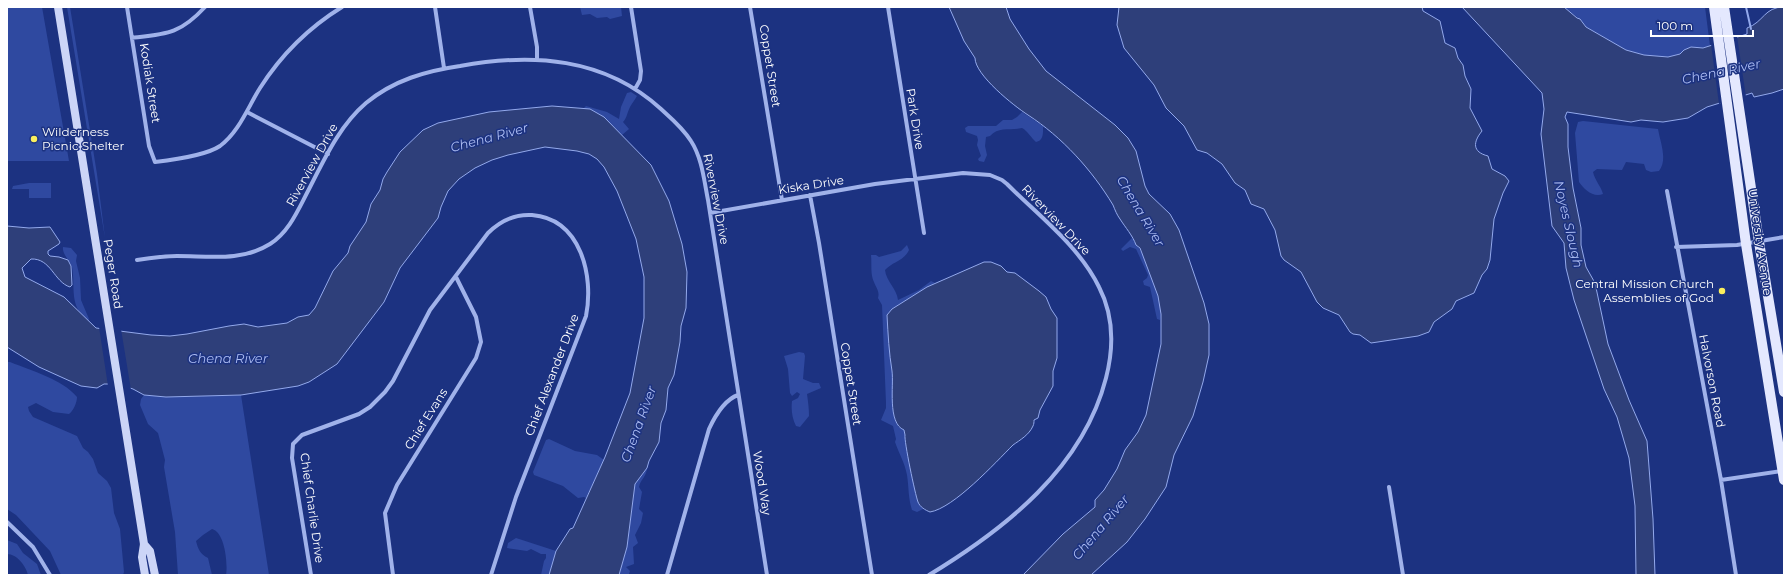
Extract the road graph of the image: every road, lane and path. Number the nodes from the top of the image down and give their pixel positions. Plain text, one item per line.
1 (58, 7) edge
2 (127, 7) edge
3 (205, 7) edge
4 (342, 7) edge
5 (435, 7) edge
6 (530, 7) edge
7 (631, 7) edge
8 (750, 7) edge
9 (888, 7) edge
10 (1714, 7) edge
11 (1724, 7) edge
12 (132, 38) junction
13 (537, 59) junction
14 (444, 68) junction
15 (635, 89) junction
16 (247, 112) junction
17 (328, 154) junction
18 (915, 179) junction
19 (1667, 191) dead end
20 (810, 195) junction
21 (782, 200) junction
22 (710, 213) junction
23 (924, 233) dead end
24 (1784, 237) edge
25 (1759, 242) junction
26 (1746, 244) junction
27 (1676, 246) junction
28 (137, 260) dead end
29 (456, 277) junction
30 (1784, 392) edge
31 (738, 395) junction
32 (293, 444) joint
33 (1783, 476) edge
34 (1721, 480) junction
35 (1389, 487) dead end
36 (7, 522) edge
37 (144, 544) junction
38 (50, 575) edge
39 (145, 575) edge
40 (155, 575) edge
41 (312, 575) edge
42 (394, 575) edge
43 (491, 575) edge
44 (667, 575) edge
45 (767, 575) edge
46 (872, 575) edge
47 (929, 575) edge
48 (1403, 575) edge
49 (1736, 575) edge

1 - 37 main road, Peger Road
2 - 12 street, Kodiak Street
3 - 12 street
4 - 16 street
5 - 14 street
6 - 13 street
7 - 15 street
8 - 21 street, Coppet Street
9 - 18 street, Park Drive
10 - 26 main road, University Avenue
11 - 25 main road, University Avenue
12 - 16 street, Kodiak Street
13 - 14 street, Riverview Drive
13 - 15 street, Riverview Drive
14 - 17 street, Riverview Drive
15 - 22 street, Riverview Drive
16 - 17 street
17 - 28 street, Riverview Drive
18 - 20 street, Kiska Drive
18 - 23 street, Park Drive
18 - 47 street, Riverview Drive
19 - 27 street, Halvorson Road
20 - 21 street, Kiska Drive
20 - 46 street, Coppet Street
21 - 22 street, Kiska Drive
22 - 31 street, Riverview Drive
24 - 25 street
25 - 26 street
25 - 30 main road, University Avenue
26 - 27 street
26 - 33 main road, University Avenue
27 - 34 street, Halvorson Road
29 - 32 street, Chief Alexander Drive
29 - 42 street, Chief Evans
29 - 43 street, Chief Alexander Drive
31 - 44 street
31 - 45 street, Wood Way
32 - 41 street, Chief Charlie Drive
33 - 34 street
34 - 49 street, Halvorson Road
35 - 48 street
36 - 38 street
37 - 39 main road, Peger Road
37 - 40 main road, Peger Road

